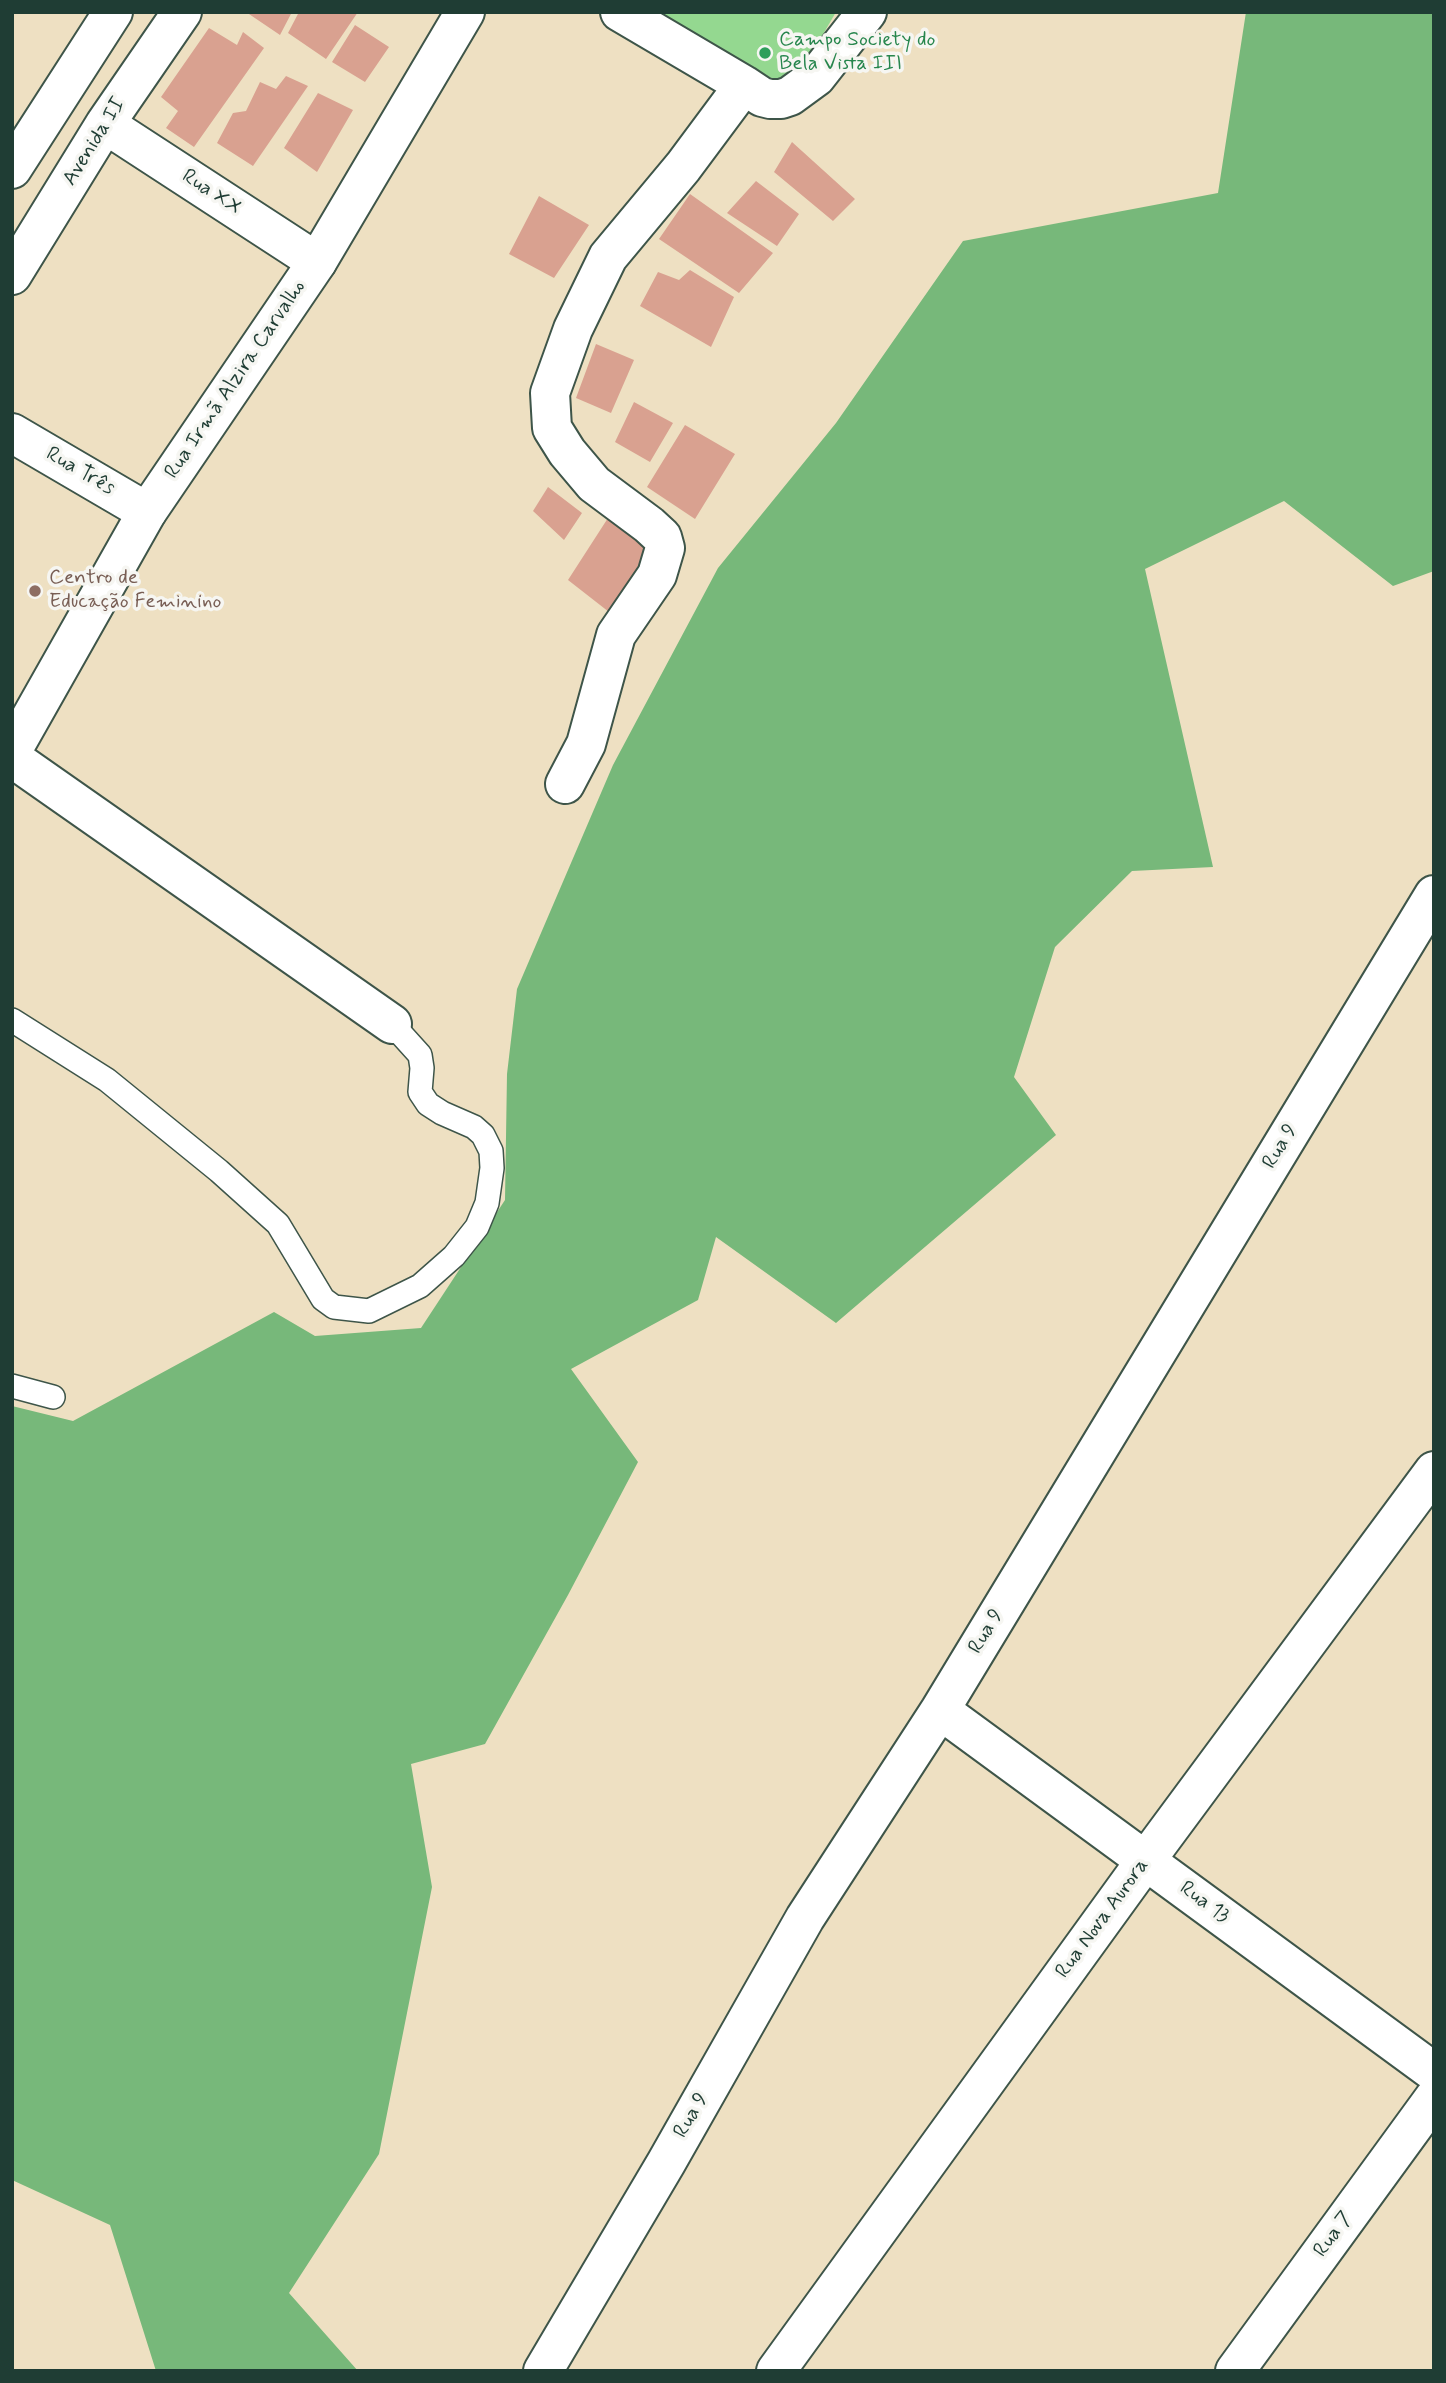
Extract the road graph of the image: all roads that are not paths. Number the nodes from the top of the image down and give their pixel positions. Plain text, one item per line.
1 (113, 12) edge
2 (465, 12) edge
3 (620, 12) edge
4 (867, 12) edge
5 (165, 18) edge
6 (744, 85) junction
7 (104, 124) junction
8 (12, 169) edge
9 (317, 262) junction
10 (12, 275) edge
11 (12, 433) edge
12 (147, 512) junction
13 (12, 751) edge
14 (12, 758) edge
15 (565, 784) dead end
16 (1434, 895) edge
17 (12, 1020) edge
18 (392, 1024) joint
19 (12, 1386) edge
20 (53, 1397) dead end
21 (1434, 1471) edge
22 (940, 1710) junction
23 (1146, 1860) junction
24 (1434, 2072) edge
25 (1434, 2098) edge
26 (543, 2371) edge
27 (776, 2371) edge
28 (1235, 2371) edge

1 - 8 street
2 - 9 street, Rua Irmã Alzira Carvalho
3 - 6 street
4 - 6 street
5 - 7 street, Avenida II
6 - 15 street
7 - 9 street, Rua XX
7 - 10 street, Avenida II
9 - 12 street, Rua Irmã Alzira Carvalho
11 - 12 street, Rua Três
12 - 13 street, Rua Irmã Alzira Carvalho
14 - 18 street
16 - 22 street, Rua 9
17 - 18 lane
19 - 20 lane
21 - 23 street, Rua Nova Aurora
22 - 23 street, Rua 13
22 - 26 street, Rua 9
23 - 24 street, Rua 13
23 - 27 street, Rua Nova Aurora
25 - 28 street, Rua 7

